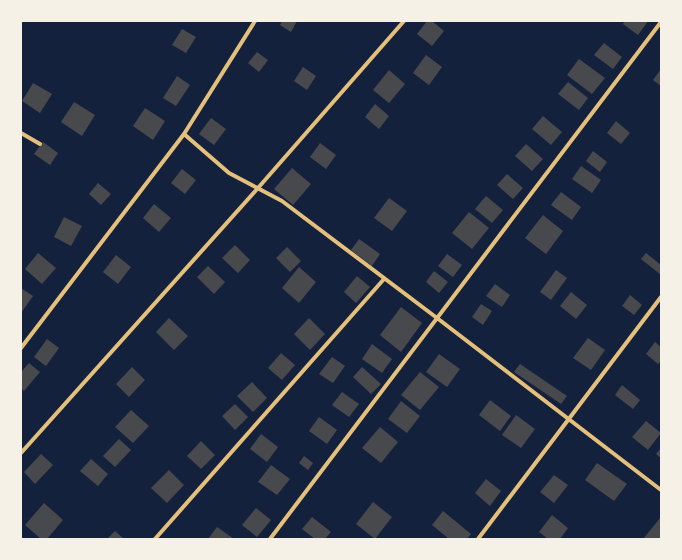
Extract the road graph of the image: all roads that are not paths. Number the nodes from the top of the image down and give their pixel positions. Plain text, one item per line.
1 (255, 21) edge
2 (404, 21) edge
3 (661, 22) edge
4 (21, 133) edge
5 (184, 134) junction
6 (40, 144) dead end
7 (258, 188) junction
8 (384, 279) junction
9 (661, 297) edge
10 (437, 318) junction
11 (21, 348) edge
12 (569, 419) junction
13 (21, 453) edge
14 (661, 490) edge
15 (155, 539) edge
16 (270, 539) edge
17 (478, 539) edge

1 - 5 street
2 - 7 street
3 - 10 street
4 - 6 street
5 - 7 street
5 - 11 street
7 - 8 street
7 - 13 street
8 - 10 street
8 - 15 street
9 - 12 street
10 - 12 street
10 - 16 street
12 - 14 street
12 - 17 street

